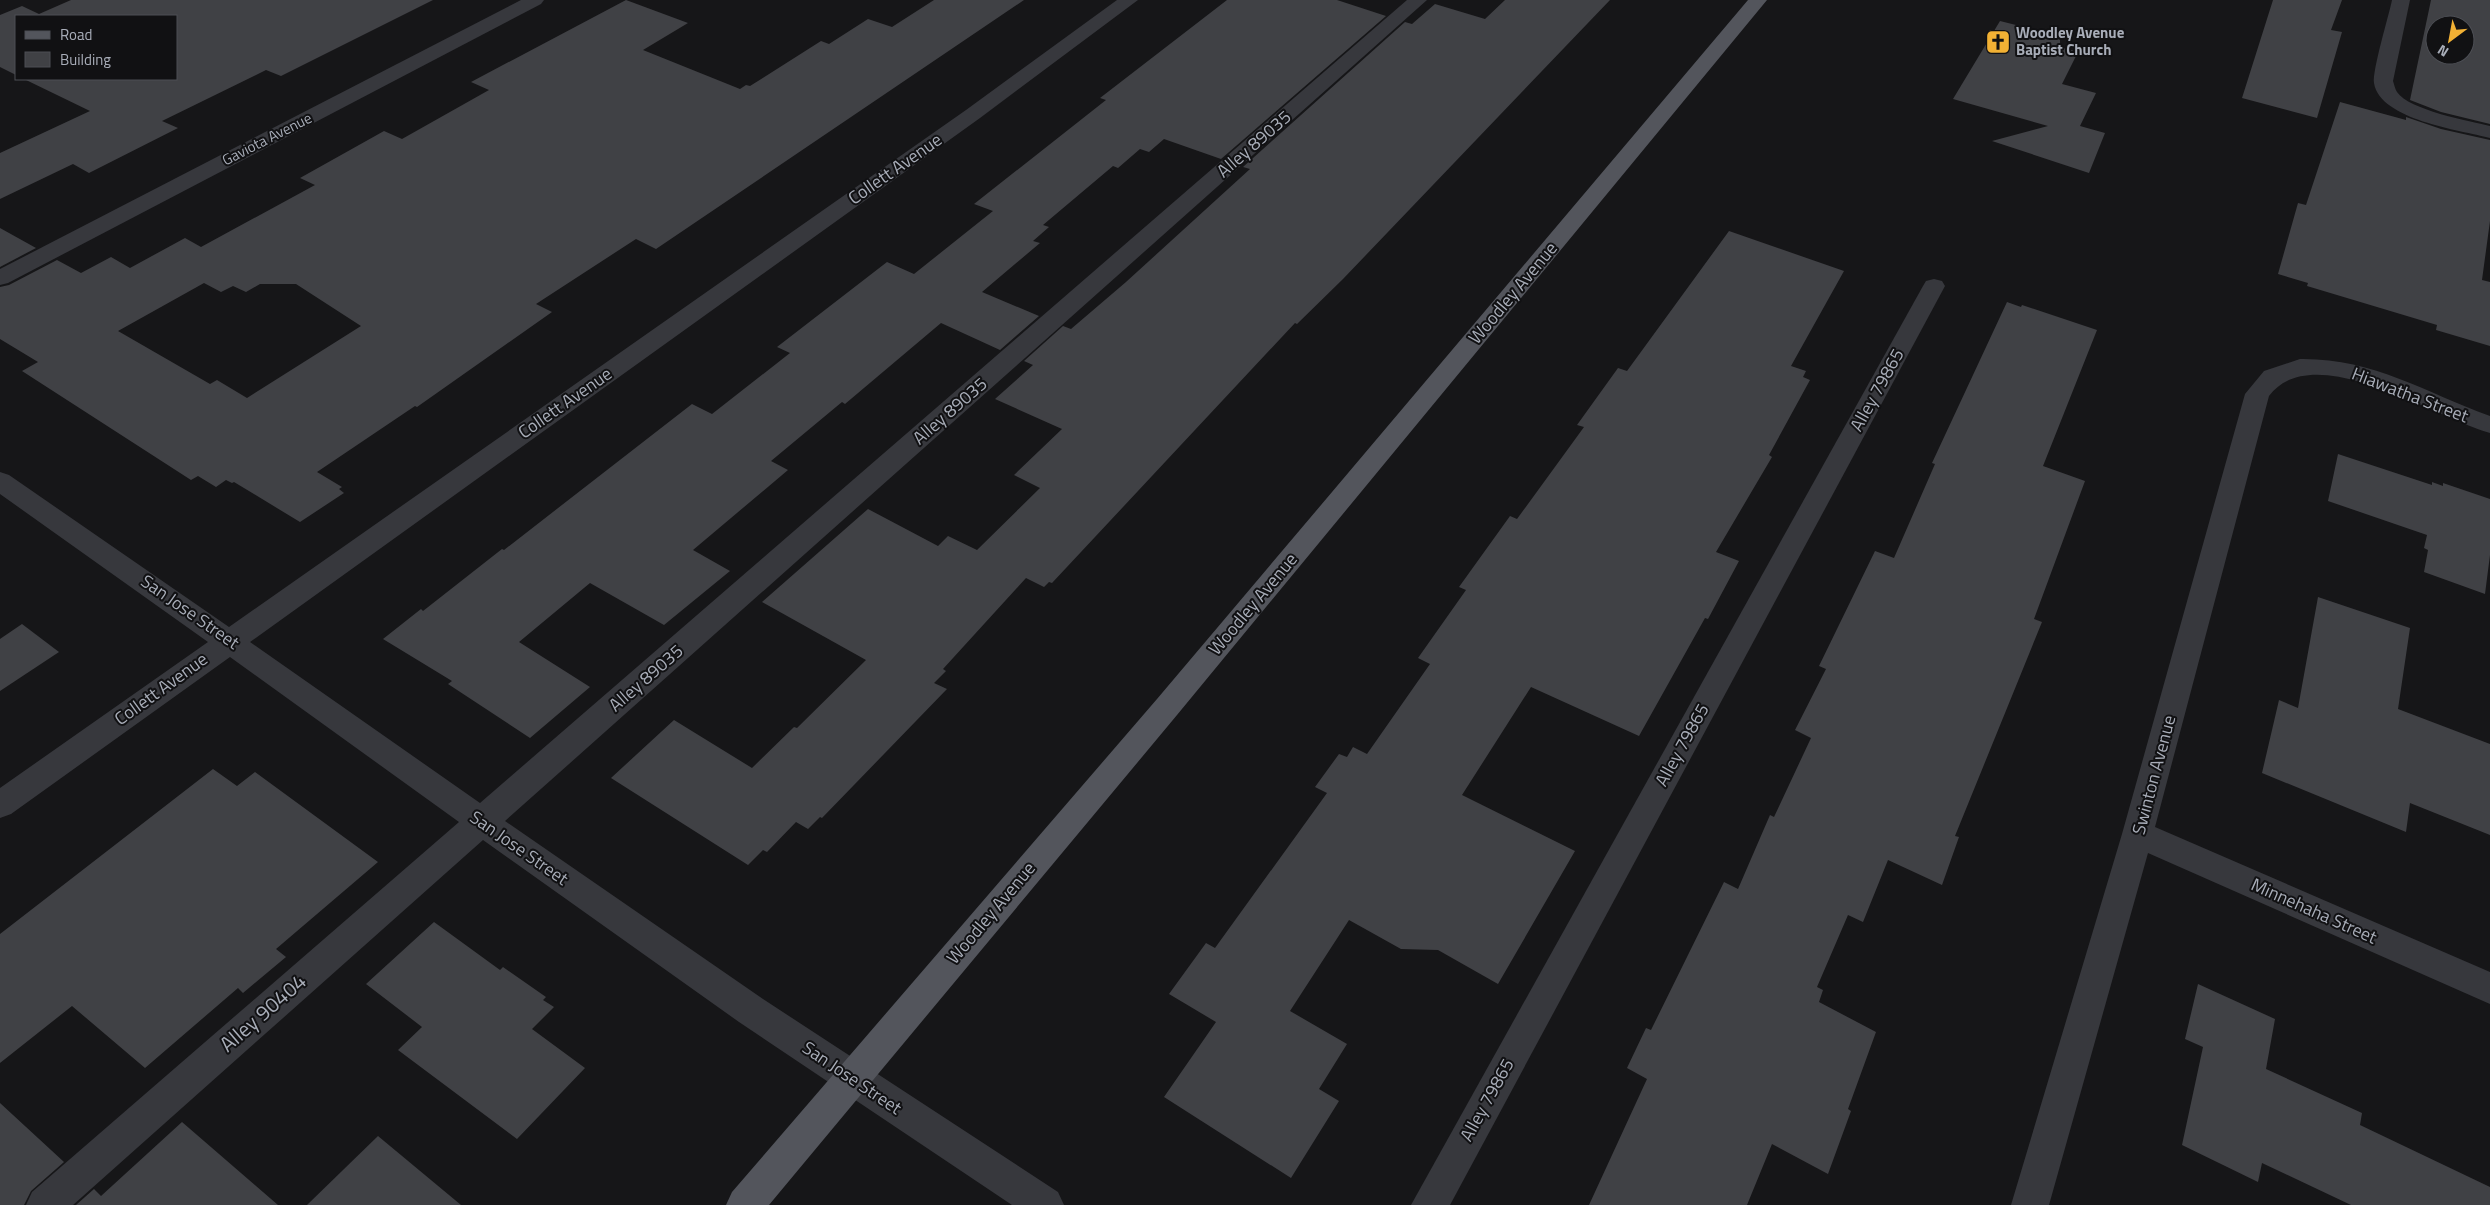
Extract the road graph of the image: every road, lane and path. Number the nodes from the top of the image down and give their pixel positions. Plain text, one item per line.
1 (535, 0) edge
2 (1129, 0) edge
3 (1418, 0) edge
4 (1758, 0) edge
5 (2401, 0) edge
6 (2490, 132) edge
7 (0, 278) edge
8 (1934, 286) dead end
9 (2299, 366) joint
10 (2490, 425) edge
11 (0, 481) edge
12 (230, 640) junction
13 (0, 804) edge
14 (482, 822) junction
15 (2138, 834) junction
16 (2490, 988) edge
17 (852, 1077) junction
18 (45, 1205) edge
19 (745, 1205) edge
20 (1045, 1205) edge
21 (1430, 1205) edge
22 (2030, 1205) edge

1 - 7 street, Gaviota Avenue
2 - 12 street, Collett Avenue
3 - 14 street, Alley 89035
4 - 17 main road, Woodley Avenue
5 - 6 street
8 - 21 street, Alley 79865
9 - 10 street, Hiawatha Street
9 - 15 street, Swinton Avenue
11 - 12 street, San Jose Street
12 - 13 street, Collett Avenue
12 - 14 street, San Jose Street
14 - 17 street, San Jose Street
14 - 18 street, Alley 90404
15 - 16 street, Minnehaha Street
15 - 22 street, Swinton Avenue
17 - 19 main road, Woodley Avenue
17 - 20 street, San Jose Street

